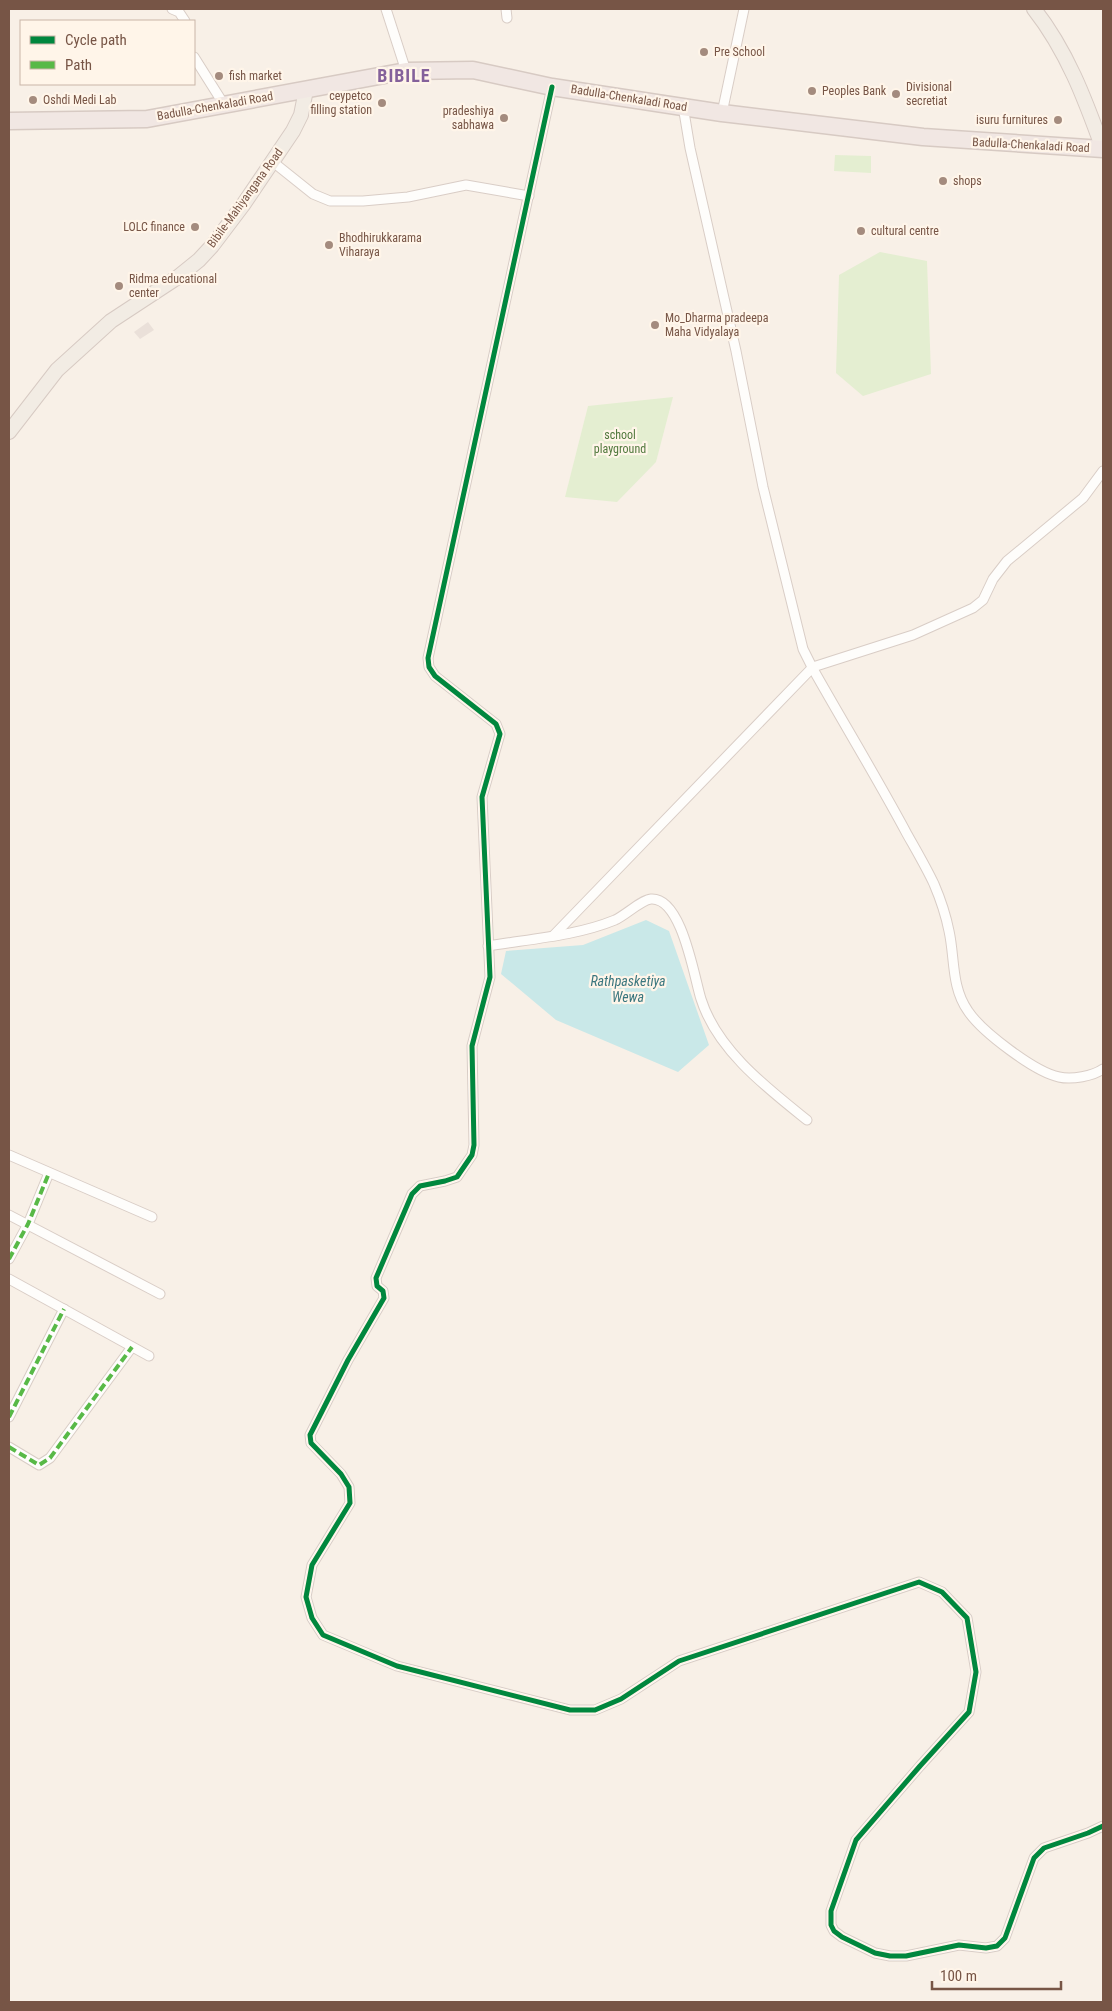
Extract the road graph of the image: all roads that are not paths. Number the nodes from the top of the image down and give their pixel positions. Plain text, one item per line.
1 (172, 9) edge
2 (386, 9) edge
3 (744, 9) edge
4 (1034, 9) edge
5 (184, 20) edge
6 (195, 59) edge
7 (406, 71) junction
8 (552, 87) junction
9 (306, 90) junction
10 (223, 103) junction
11 (684, 106) junction
12 (722, 113) junction
13 (9, 121) edge
14 (1103, 149) edge
15 (273, 162) junction
16 (529, 196) junction
17 (9, 432) edge
18 (1103, 471) edge
19 (813, 669) junction
20 (554, 935) junction
21 (488, 946) junction
22 (1103, 1069) edge
23 (807, 1120) dead end
24 (9, 1155) edge
25 (50, 1173) junction
26 (9, 1215) edge
27 (152, 1217) dead end
28 (28, 1224) junction
29 (9, 1259) edge
30 (9, 1279) edge
31 (160, 1294) dead end
32 (64, 1309) junction
33 (132, 1347) junction
34 (149, 1356) dead end
35 (9, 1417) edge
36 (9, 1447) edge
37 (1103, 1826) edge

1 - 5 street
2 - 7 street
3 - 12 street
4 - 14 main road
6 - 10 street
7 - 8 highway, Badulla-Chenkaladi Road
7 - 9 highway, Badulla-Chenkaladi Road
8 - 11 highway, Badulla-Chenkaladi Road
8 - 16 street
9 - 10 highway, Badulla-Chenkaladi Road
9 - 15 main road, Bibile-Mahiyangana Road
10 - 13 highway, Badulla-Chenkaladi Road
11 - 12 highway, Badulla-Chenkaladi Road
11 - 19 street
12 - 14 highway, Badulla-Chenkaladi Road
15 - 16 street
15 - 17 main road, Bibile-Mahiyangana Road
16 - 21 street
18 - 19 street
19 - 20 street
19 - 22 street
20 - 21 street
20 - 23 street
21 - 37 street
24 - 25 street
25 - 27 street
25 - 28 street
26 - 28 street
28 - 29 street
28 - 31 street
30 - 32 street
32 - 33 street
32 - 35 street
33 - 34 street
33 - 36 street

